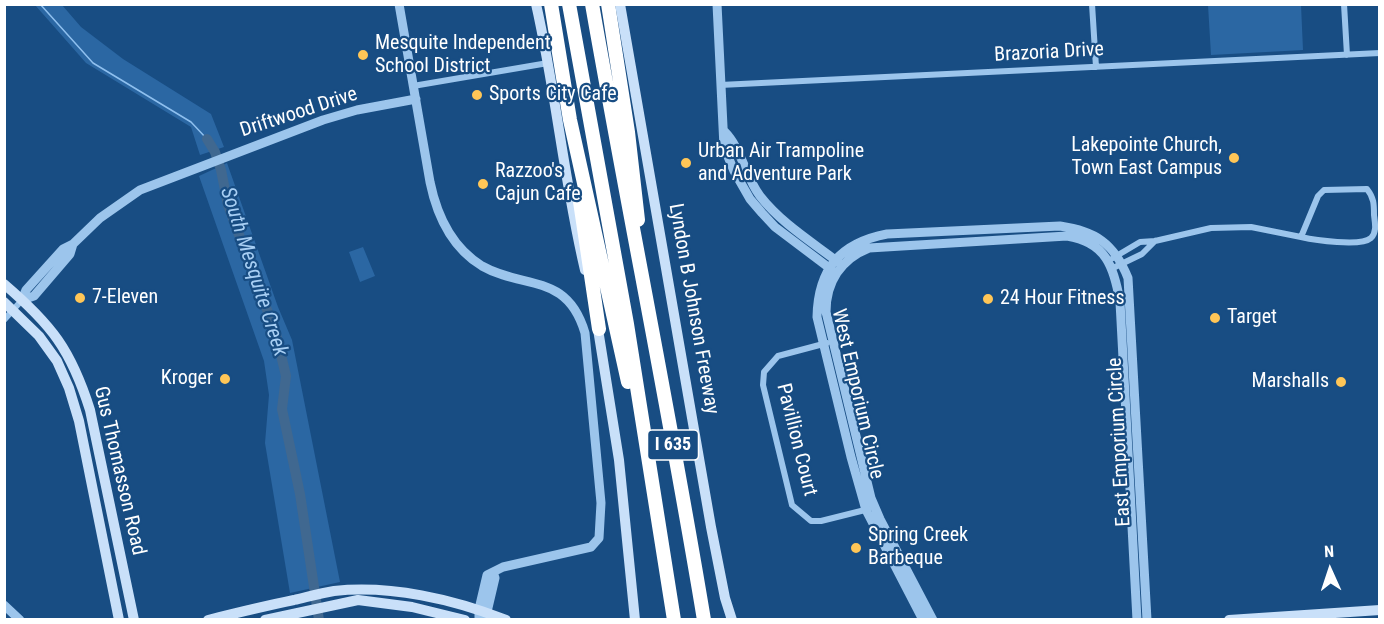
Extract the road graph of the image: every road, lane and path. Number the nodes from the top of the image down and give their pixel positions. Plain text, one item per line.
1 (399, 4) edge
2 (536, 4) edge
3 (551, 4) edge
4 (569, 4) edge
5 (592, 4) edge
6 (608, 4) edge
7 (620, 4) edge
8 (717, 4) edge
9 (1092, 4) edge
10 (1344, 4) edge
11 (1380, 53) edge
12 (1347, 55) junction
13 (548, 63) junction
14 (1096, 67) junction
15 (720, 85) junction
16 (413, 86) junction
17 (416, 99) junction
18 (574, 136) junction
19 (774, 218) junction
20 (948, 231) junction
21 (1021, 233) junction
22 (1301, 237) junction
23 (1155, 241) junction
24 (949, 242) junction
25 (1120, 260) junction
26 (839, 262) junction
27 (1110, 264) junction
28 (640, 270) junction
29 (832, 271) junction
30 (4, 284) edge
31 (22, 300) junction
32 (4, 302) edge
33 (14, 309) junction
34 (4, 320) edge
35 (598, 329) junction
36 (828, 342) junction
37 (1127, 343) junction
38 (73, 363) junction
39 (60, 369) junction
40 (641, 415) junction
41 (1132, 434) junction
42 (95, 438) junction
43 (83, 440) junction
44 (871, 508) junction
45 (1130, 508) junction
46 (1141, 508) junction
47 (905, 574) junction
48 (408, 594) junction
49 (4, 605) edge
50 (406, 607) junction
51 (1380, 610) edge
52 (481, 615) edge
53 (230, 617) edge
54 (1303, 617) edge
55 (20, 620) edge
56 (119, 620) edge
57 (134, 620) edge
58 (208, 620) edge
59 (265, 620) edge
60 (465, 620) edge
61 (506, 620) edge
62 (635, 620) edge
63 (674, 620) edge
64 (704, 620) edge
65 (732, 620) edge
66 (923, 620) edge
67 (933, 620) edge
68 (1137, 620) edge
69 (1147, 620) edge
70 (1229, 620) edge

1 - 16 street
2 - 13 main road
3 - 18 highway
4 - 40 highway, I 635
5 - 28 highway, I 635
6 - 28 highway
7 - 65 main road, Lyndon B Johnson Freeway
8 - 15 street
9 - 14 street
10 - 12 street
11 - 12 street, Brazoria Drive
12 - 14 street, Brazoria Drive
13 - 16 street
13 - 35 main road
14 - 15 street, Brazoria Drive
15 - 19 street
16 - 17 street
17 - 31 street, Driftwood Drive
17 - 52 street
18 - 35 highway
18 - 40 highway
19 - 26 street
19 - 29 street
20 - 21 street, West Emporium Circle
20 - 24 street
20 - 26 street, West Emporium Circle
21 - 24 street, West Emporium Circle
21 - 25 street, West Emporium Circle
21 - 27 street, West Emporium Circle
22 - 22 street
22 - 23 street
23 - 25 street
23 - 25 street
24 - 26 street, West Emporium Circle
25 - 27 street
25 - 37 street, East Emporium Circle
26 - 29 street, West Emporium Circle
27 - 37 street, East Emporium Circle
28 - 64 highway, I 635
29 - 36 street, West Emporium Circle
30 - 31 main road, Gus Thomasson Road
31 - 33 street
31 - 38 main road, Gus Thomasson Road
32 - 33 main road, Gus Thomasson Road
33 - 34 street
33 - 39 main road, Gus Thomasson Road
35 - 62 main road
36 - 44 street, West Emporium Circle
36 - 44 street, Pavillion Court
37 - 41 street, East Emporium Circle
38 - 39 main road
38 - 42 main road, Gus Thomasson Road
39 - 43 main road, Gus Thomasson Road
40 - 63 highway, I 635
41 - 45 street, East Emporium Circle
41 - 46 street, East Emporium Circle
42 - 43 main road
42 - 57 main road, Gus Thomasson Road
43 - 56 main road, Gus Thomasson Road
44 - 47 street, West Emporium Circle
45 - 46 street
45 - 68 street, East Emporium Circle
46 - 69 street, East Emporium Circle
47 - 66 street, West Emporium Circle
47 - 67 street, West Emporium Circle
48 - 50 main road
48 - 52 main road
48 - 53 main road
49 - 55 street
50 - 59 main road
50 - 60 main road
51 - 54 main road
52 - 61 main road
53 - 58 main road
54 - 70 main road

